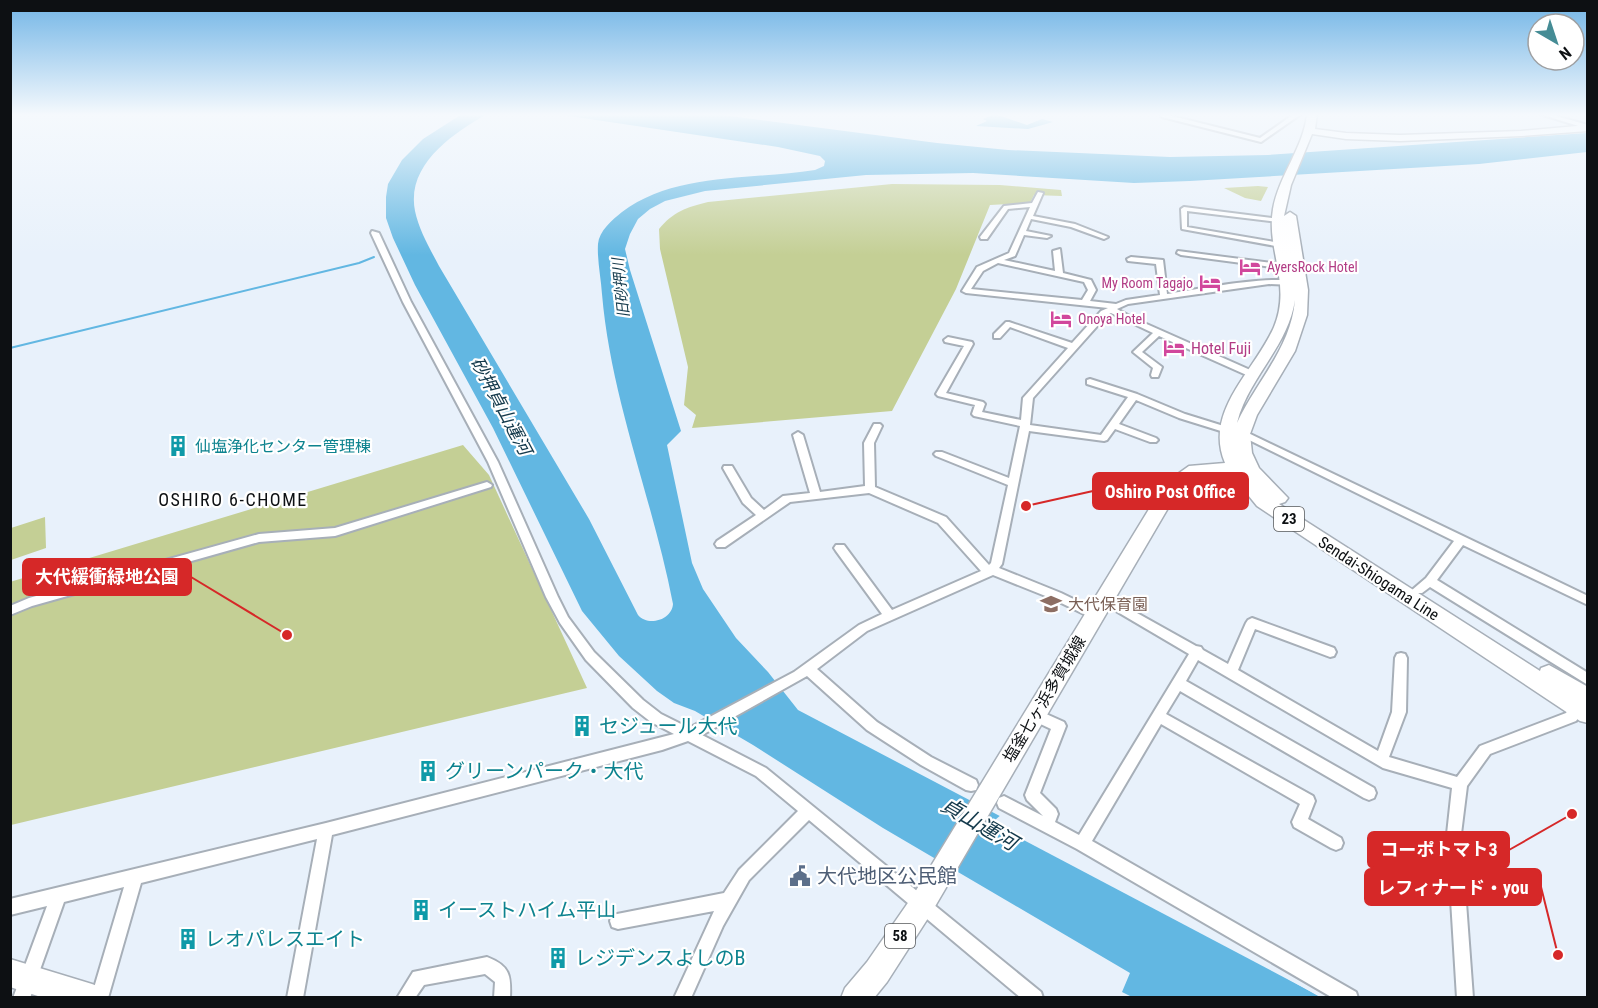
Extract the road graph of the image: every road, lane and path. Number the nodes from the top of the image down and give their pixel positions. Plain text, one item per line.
1 (1300, 161) edge
2 (1293, 179) junction
3 (1040, 193) dead end
4 (1034, 205) junction
5 (1029, 217) junction
6 (1278, 220) junction
7 (1022, 232) junction
8 (375, 233) dead end
9 (1047, 236) dead end
10 (984, 237) dead end
11 (1104, 237) dead end
12 (1281, 245) junction
13 (1057, 251) dead end
14 (1181, 253) dead end
15 (1131, 259) dead end
16 (997, 261) junction
17 (1059, 274) junction
18 (1293, 278) junction
19 (1164, 298) junction
20 (1085, 303) junction
21 (1114, 308) junction
22 (1159, 333) junction
23 (997, 336) dead end
24 (948, 340) dead end
25 (1074, 347) junction
26 (1155, 375) dead end
27 (1254, 375) junction
28 (1090, 382) dead end
29 (1134, 396) junction
30 (1114, 425) junction
31 (877, 426) dead end
32 (1025, 426) junction
33 (1234, 431) junction
34 (798, 435) dead end
35 (1154, 440) dead end
36 (939, 454) dead end
37 (728, 468) dead end
38 (1243, 468) junction
39 (1013, 483) junction
40 (487, 485) dead end
41 (870, 489) junction
42 (816, 496) junction
43 (763, 515) junction
44 (1461, 539) junction
45 (721, 544) dead end
46 (840, 548) dead end
47 (990, 571) junction
48 (1424, 586) junction
49 (1587, 601) edge
50 (1099, 606) junction
51 (10, 612) edge
52 (890, 616) junction
53 (1197, 651) junction
54 (1330, 652) dead end
55 (1401, 658) dead end
56 (1231, 671) junction
57 (803, 673) junction
58 (1178, 683) junction
59 (1585, 700) edge
60 (1035, 715) junction
61 (1158, 717) junction
62 (689, 735) junction
63 (1381, 760) junction
64 (1460, 784) junction
65 (1369, 793) dead end
66 (987, 796) junction
67 (809, 810) junction
68 (1047, 825) junction
69 (326, 830) junction
70 (1336, 843) dead end
71 (1082, 844) junction
72 (135, 877) junction
73 (58, 896) junction
74 (729, 900) junction
75 (921, 906) junction
76 (10, 907) edge
77 (618, 921) dead end
78 (20, 983) edge
79 (92, 998) edge
80 (99, 998) edge
81 (295, 998) edge
82 (405, 998) edge
83 (502, 998) edge
84 (681, 998) edge
85 (855, 998) edge
86 (1035, 998) edge
87 (1350, 998) edge
88 (1465, 998) edge

1 - 2 main road, 23
2 - 6 main road, Sendai-Shiogama Line / 23
2 - 18 main road, Sendai-Shiogama Line / 23
3 - 4 street
4 - 5 street
4 - 10 street
5 - 7 street
5 - 11 street
6 - 12 main road, Sendai-Shiogama Line / 23
6 - 12 street
7 - 9 street
7 - 16 street
8 - 62 street
12 - 18 main road, Sendai-Shiogama Line / 23
13 - 17 street
14 - 18 street
15 - 19 street
16 - 17 street
16 - 20 street
17 - 20 street
18 - 19 street
18 - 27 main road, Sendai-Shiogama Line / 23
18 - 33 main road, Sendai-Shiogama Line / 23
19 - 21 street
20 - 21 street
21 - 22 street
21 - 25 street
22 - 26 street
22 - 27 street
23 - 25 street
24 - 32 street
25 - 32 street
27 - 33 main road, Sendai-Shiogama Line / 23
28 - 29 street
29 - 30 street
29 - 33 street
30 - 32 street
30 - 35 street
31 - 41 street
32 - 39 street
33 - 38 main road, Sendai-Shiogama Line / 23
33 - 44 street
34 - 42 street
36 - 39 street
37 - 43 street
38 - 48 main road, Sendai-Shiogama Line / 23
38 - 50 main road, 塩釜七ヶ浜多賀城線 / 58
38 - 59 main road, Sendai-Shiogama Line / 23
39 - 47 street
40 - 51 street
41 - 42 street
41 - 47 street
42 - 43 street
43 - 45 street
44 - 48 street
44 - 49 street
46 - 52 street
47 - 50 street
47 - 52 street
48 - 59 main road, Sendai-Shiogama Line / 23
50 - 53 street
50 - 60 main road, 塩釜七ヶ浜多賀城線 / 58
52 - 57 street
53 - 56 street
53 - 58 street
54 - 56 street
55 - 63 street
56 - 63 street
57 - 62 street
57 - 66 street
58 - 61 street
58 - 65 street
59 - 64 street
60 - 66 main road, 塩釜七ヶ浜多賀城線 / 58
60 - 68 street
61 - 70 street
61 - 71 street
62 - 67 street
62 - 69 street
63 - 64 street
64 - 88 street
66 - 68 street
66 - 75 main road, 58
67 - 74 street
67 - 75 street
68 - 71 street
69 - 72 street
69 - 81 street
71 - 87 street
72 - 73 street
72 - 80 street
73 - 76 street
73 - 78 street
74 - 77 street
74 - 84 street
75 - 85 main road, 58
75 - 86 street
78 - 79 main road
82 - 83 street

